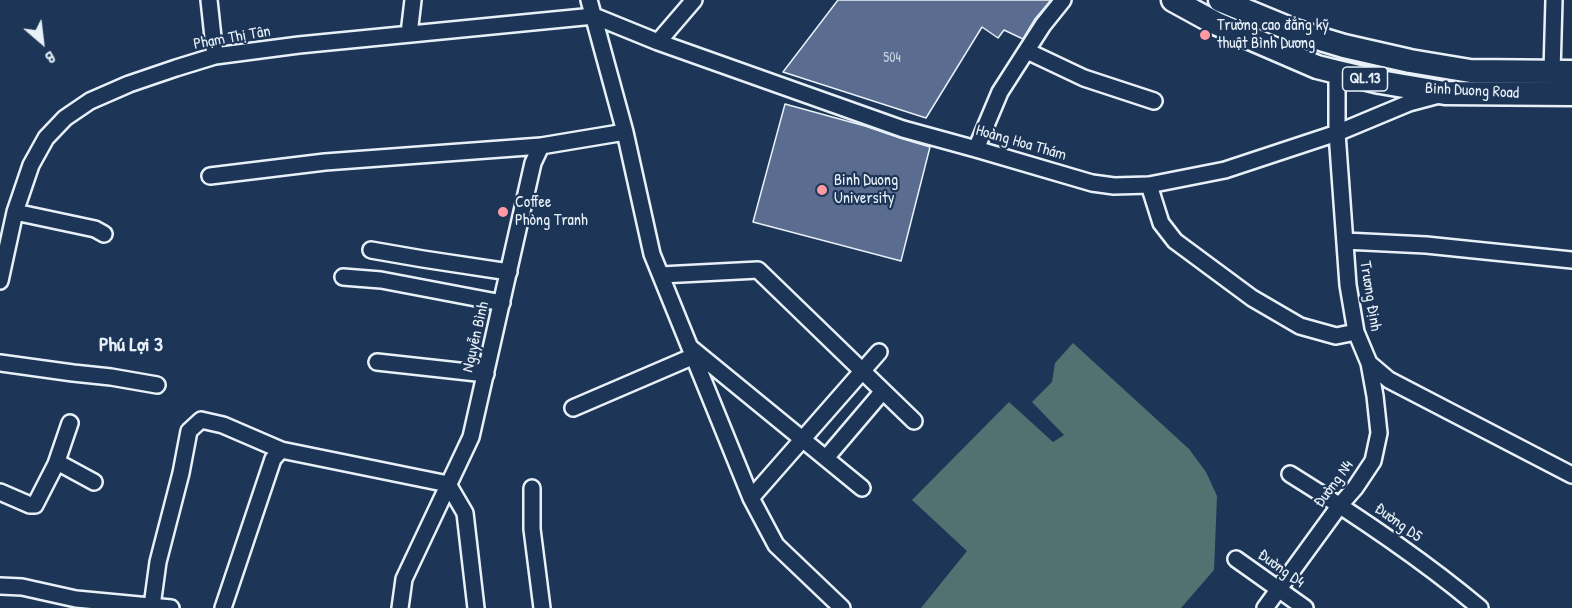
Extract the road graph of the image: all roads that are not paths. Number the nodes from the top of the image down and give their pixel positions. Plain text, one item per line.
1 (210, 0) edge
2 (413, 0) edge
3 (589, 0) edge
4 (694, 0) edge
5 (1063, 0) edge
6 (1173, 0) edge
7 (1220, 0) edge
8 (1554, 0) edge
9 (594, 16) junction
10 (409, 34) junction
11 (658, 42) junction
12 (1344, 46) junction
13 (1027, 51) junction
14 (215, 56) junction
15 (1337, 72) junction
16 (1562, 72) edge
17 (1445, 93) junction
18 (1572, 94) edge
19 (1154, 101) dead end
20 (625, 132) junction
21 (1336, 133) junction
22 (541, 146) junction
23 (976, 149) junction
24 (210, 176) dead end
25 (1149, 185) junction
26 (15, 212) junction
27 (104, 234) dead end
28 (1345, 241) junction
29 (371, 250) dead end
30 (1572, 260) edge
31 (509, 272) junction
32 (661, 275) junction
33 (343, 277) dead end
34 (0, 281) edge
35 (502, 303) junction
36 (1356, 332) junction
37 (691, 351) junction
38 (879, 352) dead end
39 (377, 362) dead end
40 (0, 363) edge
41 (1369, 363) junction
42 (862, 371) junction
43 (486, 374) junction
44 (157, 385) dead end
45 (883, 391) junction
46 (573, 408) dead end
47 (914, 421) dead end
48 (70, 423) dead end
49 (802, 438) junction
50 (281, 450) junction
51 (826, 458) junction
52 (56, 464) junction
53 (1290, 474) dead end
54 (1572, 475) edge
55 (94, 482) dead end
56 (448, 484) junction
57 (532, 488) dead end
58 (862, 488) dead end
59 (0, 492) edge
60 (751, 498) junction
61 (1340, 505) junction
62 (1236, 559) dead end
63 (0, 586) edge
64 (1278, 589) junction
65 (152, 606) junction
66 (171, 608) edge
67 (223, 608) edge
68 (400, 608) edge
69 (476, 608) edge
70 (542, 608) edge
71 (842, 608) edge
72 (1265, 608) edge
73 (1305, 608) edge
74 (1480, 608) edge

1 - 14 street
2 - 10 street
3 - 9 street
4 - 11 street
5 - 13 street
6 - 15 highway, Binh Duong Road / QL.13
7 - 12 highway, Binh Duong Road / QL.13
8 - 16 street
9 - 10 street, Phạm Thị Tân
9 - 11 street, Hoàng Hoa Thám
9 - 20 street
10 - 14 street, Phạm Thị Tân
11 - 23 street, Hoàng Hoa Thám
12 - 15 highway
12 - 16 highway, Binh Duong Road / QL.13
13 - 19 street
13 - 23 street
14 - 26 street, Phạm Thị Tân
15 - 17 highway, Binh Duong Road / QL.13
15 - 21 street, Trương Định
17 - 18 highway, Binh Duong Road / QL.13
17 - 21 street, Hoàng Hoa Thám
20 - 22 street
20 - 32 street
21 - 25 street, Hoàng Hoa Thám
21 - 28 street, Trương Định
22 - 24 street
22 - 31 street, Nguyễn Bình
23 - 25 street, Hoàng Hoa Thám
25 - 36 street
26 - 27 street
26 - 34 street, Phạm Thị Tân
28 - 30 street
28 - 36 street, Trương Định
29 - 31 street
31 - 35 street, Nguyễn Bình
32 - 37 street
32 - 42 street
33 - 35 street
35 - 43 street, Nguyễn Bình
36 - 41 street, Trương Định
37 - 46 street
37 - 49 street
37 - 60 street
38 - 42 street
39 - 43 street
40 - 44 street
41 - 54 street, Trương Định
41 - 61 street, Đường N4
42 - 45 street
42 - 49 street
43 - 56 street, Nguyễn Bình
45 - 47 street
45 - 51 street
48 - 52 street
49 - 51 street
49 - 60 street
50 - 56 street
50 - 65 street
50 - 67 street
51 - 58 street
52 - 55 street
52 - 59 street
53 - 61 street, Đường D5
56 - 68 street, Nguyễn Bình
56 - 69 street
57 - 70 street
60 - 71 street
61 - 64 street, Đường N4
61 - 74 street, Đường D5
62 - 64 street, Đường D4
63 - 65 street
64 - 72 street, Đường N4
64 - 73 street, Đường D4
65 - 66 street

